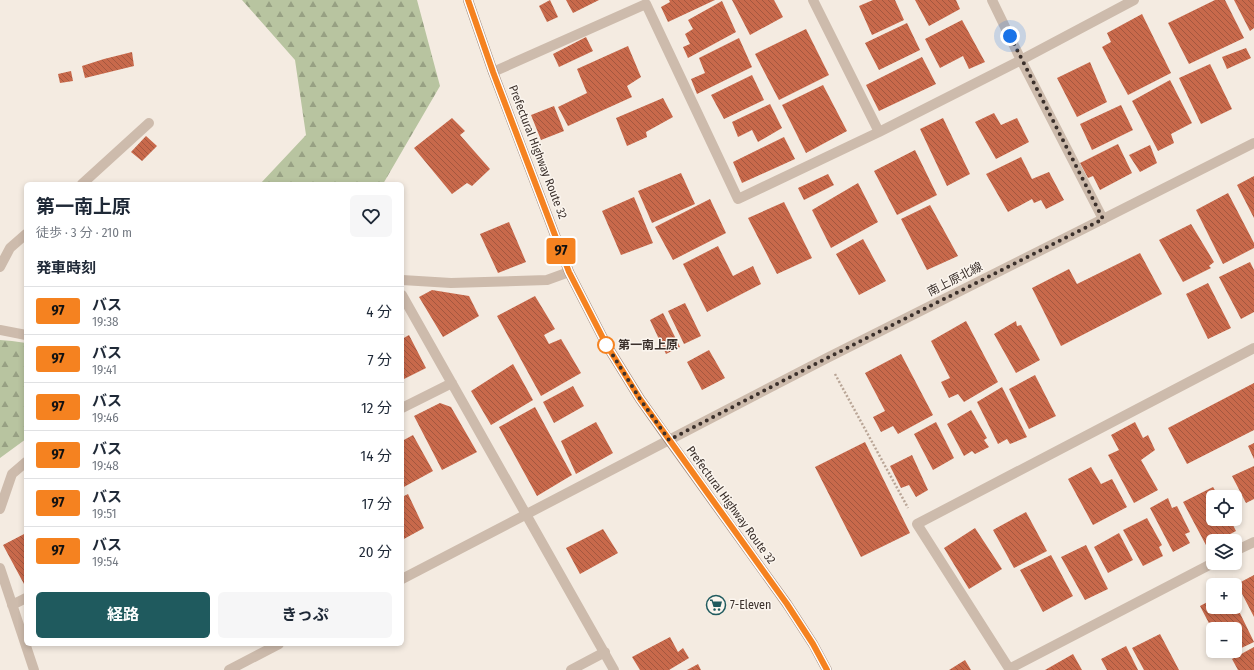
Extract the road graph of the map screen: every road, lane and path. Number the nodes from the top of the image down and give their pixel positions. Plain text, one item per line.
1 (468, 0) edge
2 (813, 0) edge
3 (992, 0) edge
4 (1134, 0) edge
5 (645, 2) edge
6 (1021, 60) junction
7 (493, 72) junction
8 (149, 124) dead end
9 (880, 132) junction
10 (1254, 143) edge
11 (84, 182) edge
12 (1103, 219) junction
13 (24, 236) edge
14 (0, 267) edge
15 (569, 272) junction
16 (404, 280) edge
17 (404, 299) edge
18 (0, 330) edge
19 (24, 335) edge
20 (1254, 348) edge
21 (827, 358) junction
22 (452, 383) junction
23 (404, 407) edge
24 (669, 440) junction
25 (24, 464) edge
26 (0, 509) edge
27 (526, 514) junction
28 (917, 524) junction
29 (1254, 542) edge
30 (1242, 548) edge
31 (1206, 567) edge
32 (0, 568) edge
33 (404, 578) edge
34 (24, 599) edge
35 (12, 605) junction
36 (24, 640) edge
37 (26, 646) edge
38 (275, 646) edge
39 (605, 652) junction
40 (34, 670) edge
41 (229, 670) edge
42 (571, 670) edge
43 (614, 670) edge
44 (827, 670) edge
45 (1010, 670) edge

1 - 7 main road, Prefectural Highway Route 32
2 - 9 street
3 - 6 street
4 - 6 street
5 - 7 street
5 - 9 street
6 - 9 street
6 - 12 street
7 - 15 main road, Prefectural Highway Route 32
8 - 11 street
10 - 12 street, 南上原北線
12 - 21 street, 南上原北線
13 - 14 street
15 - 16 street
15 - 24 main road, Prefectural Highway Route 32
17 - 22 street
18 - 19 street
20 - 28 street
21 - 24 street, 南上原北線
21 - 28 path
22 - 23 street
22 - 27 street
24 - 27 street, 南上原北線
24 - 44 main road, Prefectural Highway Route 32
25 - 26 street
27 - 33 street, 南上原北線
27 - 39 street
28 - 45 street
29 - 30 street
31 - 45 street
32 - 35 street
34 - 35 street
35 - 36 street
37 - 40 street
38 - 41 street
39 - 42 street
39 - 43 street

